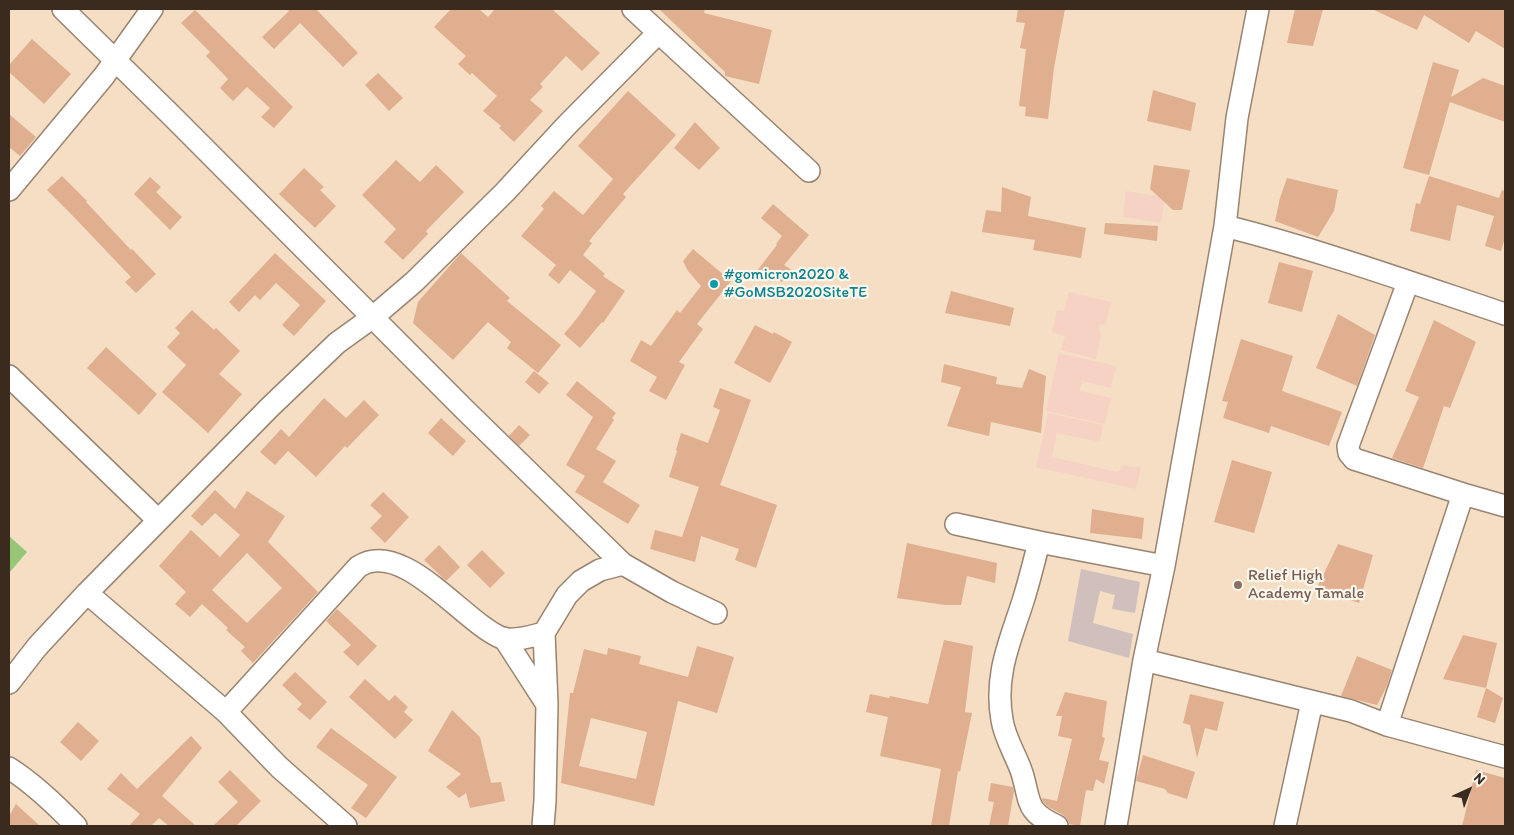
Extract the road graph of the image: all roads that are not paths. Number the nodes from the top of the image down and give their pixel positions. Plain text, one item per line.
1 (63, 9) edge
2 (152, 9) edge
3 (633, 9) edge
4 (1258, 9) edge
5 (658, 33) junction
6 (115, 60) junction
7 (810, 171) dead end
8 (9, 190) edge
9 (1225, 226) junction
10 (1408, 282) junction
11 (1505, 314) edge
12 (373, 317) junction
13 (9, 376) edge
14 (1463, 494) junction
15 (1505, 506) edge
16 (158, 520) junction
17 (956, 524) dead end
18 (1039, 542) junction
19 (623, 564) junction
20 (1164, 566) junction
21 (87, 593) junction
22 (716, 613) dead end
23 (544, 633) junction
24 (504, 638) junction
25 (1144, 660) junction
26 (9, 683) edge
27 (1312, 702) junction
28 (547, 704) junction
29 (226, 712) junction
30 (1387, 725) junction
31 (1505, 757) edge
32 (9, 768) edge
33 (76, 826) edge
34 (346, 826) edge
35 (543, 826) edge
36 (1057, 826) edge
37 (1116, 826) edge
38 (1285, 826) edge

1 - 6 street
2 - 6 street
3 - 5 street
4 - 9 street
5 - 7 street
5 - 12 street
6 - 8 street
6 - 12 street
9 - 10 street
9 - 20 street
10 - 11 street
10 - 14 street
12 - 16 street
12 - 19 street
13 - 16 street
14 - 15 street
14 - 30 street
16 - 21 street
17 - 18 street
18 - 20 street
18 - 36 street
19 - 22 street
19 - 23 street
20 - 25 street
21 - 26 street
21 - 29 street
23 - 24 street
23 - 28 street
24 - 28 street
24 - 29 street
25 - 27 street
25 - 37 street
27 - 30 street
27 - 38 street
28 - 35 street
29 - 34 street
30 - 31 street
32 - 33 street

